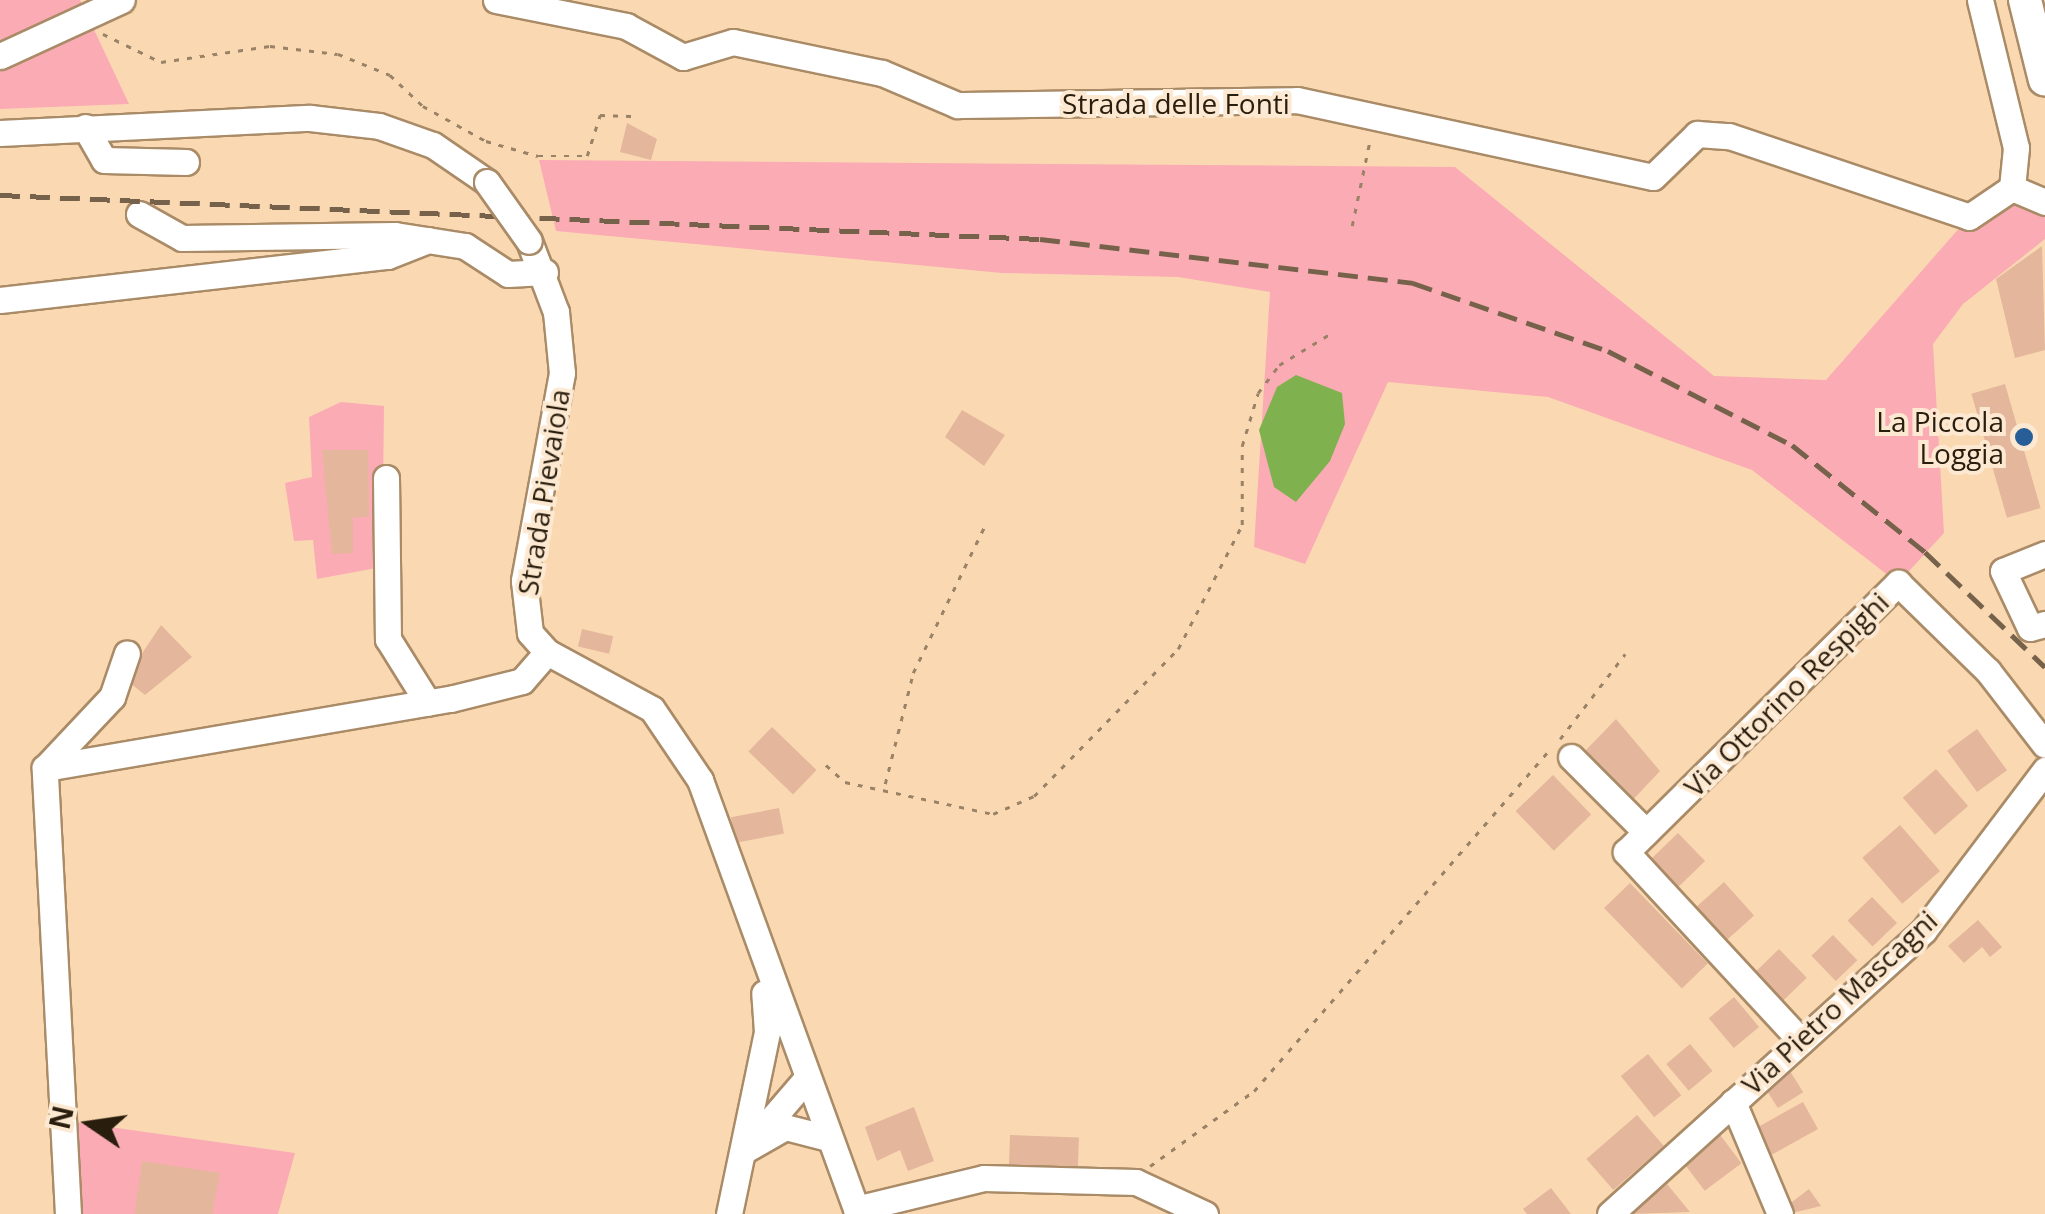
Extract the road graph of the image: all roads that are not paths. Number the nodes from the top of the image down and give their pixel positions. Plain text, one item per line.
1 (496, 0) edge
2 (1980, 0) edge
3 (2025, 0) edge
4 (115, 3) edge
5 (0, 56) edge
6 (2045, 80) edge
7 (86, 127) junction
8 (0, 133) edge
9 (186, 162) dead end
10 (2012, 188) junction
11 (2045, 202) edge
12 (139, 214) dead end
13 (428, 240) junction
14 (545, 272) junction
15 (0, 300) edge
16 (386, 478) dead end
17 (2045, 554) edge
18 (2045, 624) edge
19 (547, 652) junction
20 (127, 653) dead end
21 (428, 703) junction
22 (2045, 745) edge
23 (1571, 757) dead end
24 (45, 768) junction
25 (2045, 770) edge
26 (1646, 832) junction
27 (760, 959) junction
28 (1801, 1041) junction
29 (806, 1079) junction
30 (755, 1096) junction
31 (1733, 1102) junction
32 (828, 1138) junction
33 (751, 1143) junction
34 (857, 1212) edge
35 (68, 1214) edge
36 (729, 1214) edge
37 (1205, 1214) edge
38 (1610, 1214) edge
39 (1780, 1214) edge

1 - 10 street, Strada delle Fonti
2 - 10 street
3 - 6 main road
4 - 5 street
7 - 8 street, Strada Pievaiola
7 - 9 street
7 - 14 street, Strada Pievaiola, bridge
10 - 11 street
12 - 13 street
13 - 14 street
13 - 15 street
14 - 19 street, Strada Pievaiola
16 - 21 street
17 - 18 street
19 - 21 street
19 - 27 street
20 - 24 street
21 - 24 street
22 - 26 street, Via Ottorino Respighi
23 - 26 street
24 - 35 street
25 - 28 street, Via Pietro Mascagni
26 - 28 street
27 - 29 street
27 - 30 street
28 - 31 street, Via Pietro Mascagni
29 - 30 street
29 - 32 street
29 - 33 street
30 - 33 street
31 - 38 street, Via Pietro Mascagni
31 - 39 street
32 - 33 street
32 - 34 street
33 - 36 street
34 - 37 street

